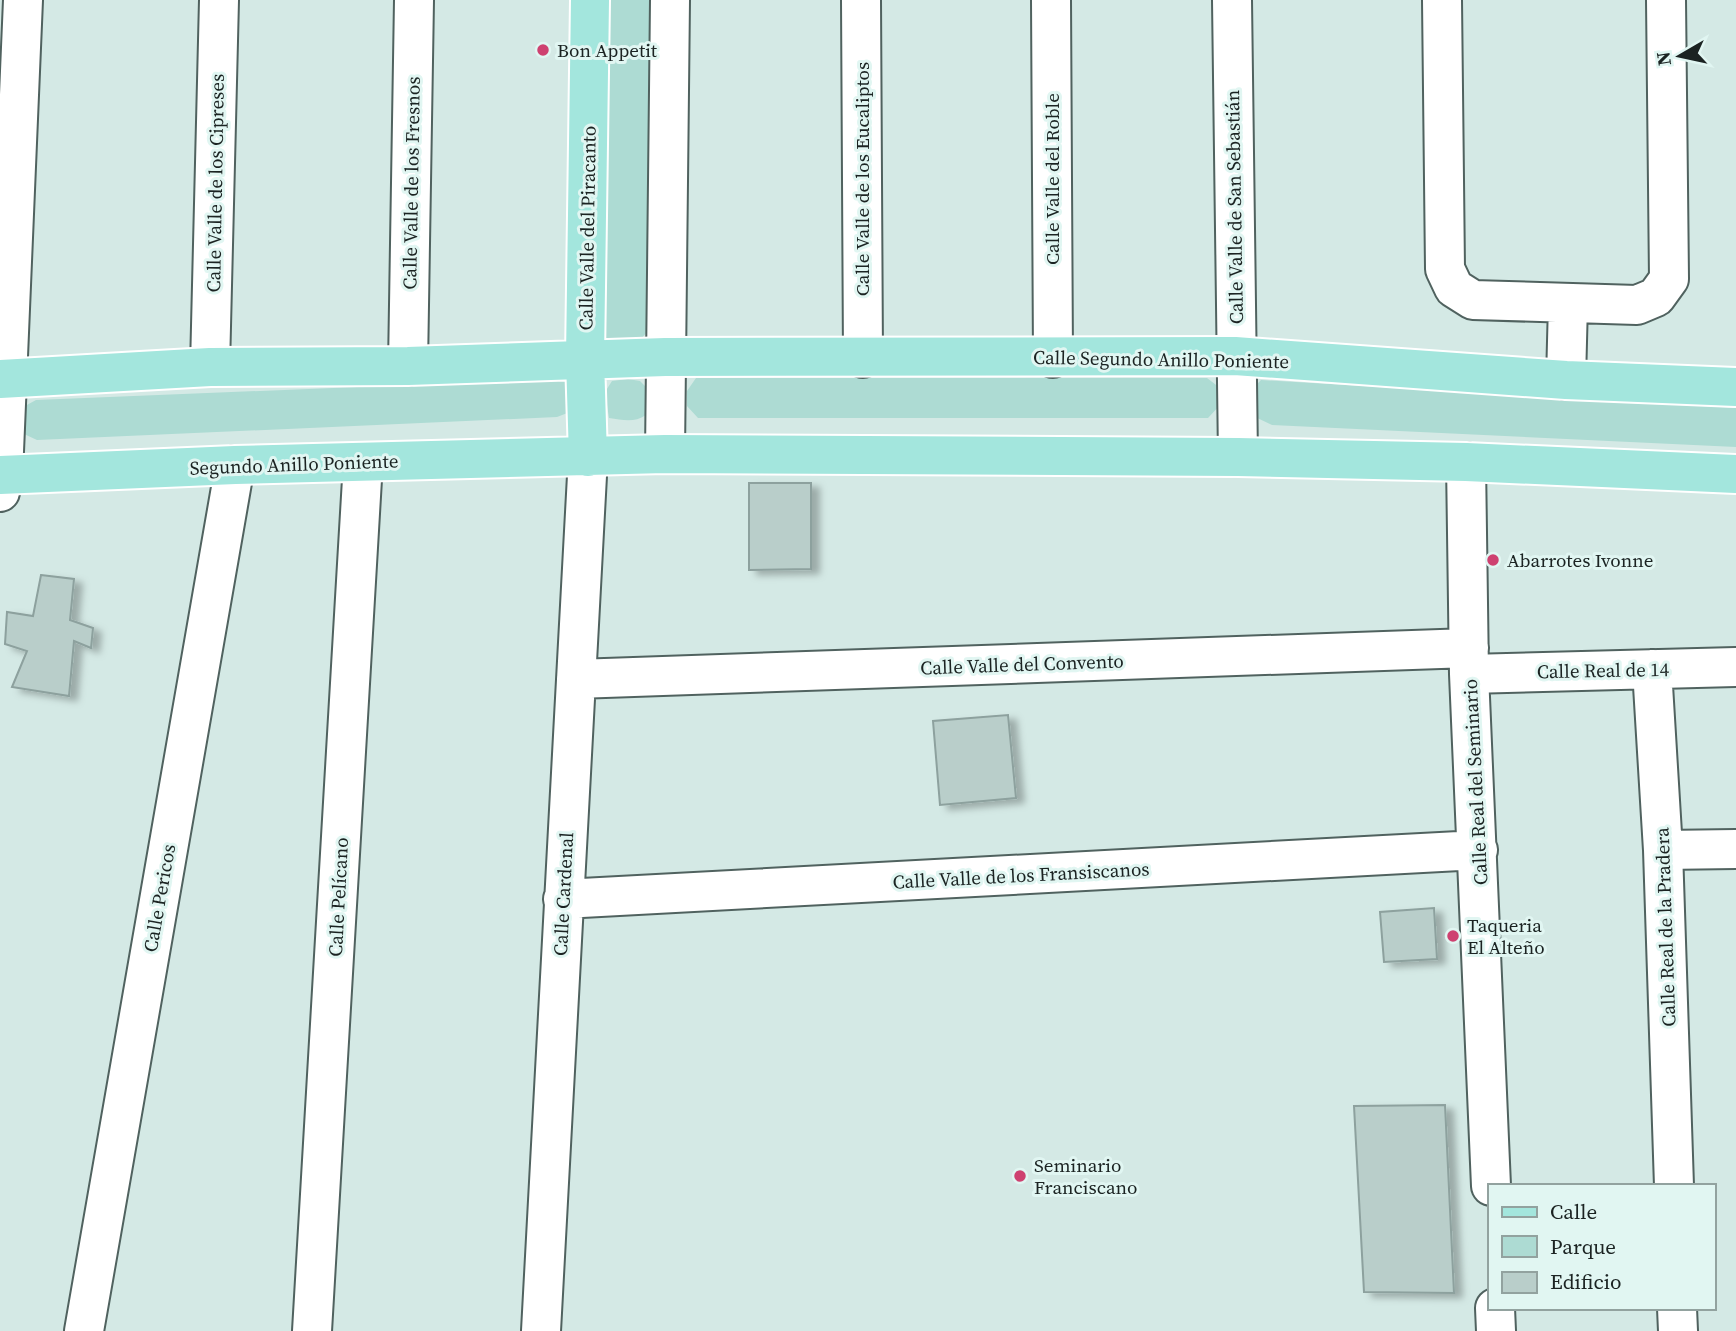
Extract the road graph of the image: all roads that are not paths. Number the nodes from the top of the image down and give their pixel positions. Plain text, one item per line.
1 (23, 0) edge
2 (219, 0) edge
3 (414, 0) edge
4 (590, 0) edge
5 (670, 0) edge
6 (861, 0) edge
7 (1051, 0) edge
8 (1232, 0) edge
9 (1442, 0) edge
10 (1666, 0) edge
11 (1568, 303) junction
12 (1235, 356) junction
13 (665, 357) junction
14 (863, 358) junction
15 (1052, 358) junction
16 (585, 359) junction
17 (408, 366) junction
18 (210, 367) junction
19 (3, 379) edge
20 (1566, 380) junction
21 (1736, 387) edge
22 (665, 454) junction
23 (588, 457) junction
24 (1238, 457) junction
25 (363, 462) junction
26 (1466, 463) junction
27 (235, 465) junction
28 (1736, 474) edge
29 (1, 480) edge
30 (1469, 661) junction
31 (1736, 667) edge
32 (1652, 669) junction
33 (576, 679) junction
34 (1736, 849) edge
35 (1478, 850) junction
36 (1663, 850) junction
37 (563, 899) junction
38 (1491, 1184) edge
39 (1674, 1184) edge
40 (1495, 1310) edge
41 (1677, 1310) edge
42 (83, 1331) edge
43 (312, 1331) edge
44 (541, 1331) edge
45 (1496, 1331) edge
46 (1678, 1331) edge

1 - 19 street
2 - 18 street, Calle Valle de los Cipreses
3 - 17 street, Calle Valle de los Fresnos
4 - 16 main road, Calle Valle del Piracanto
5 - 13 street
6 - 14 street, Calle Valle de los Eucaliptos
7 - 15 street, Calle Valle del Roble
8 - 12 street, Calle Valle de San Sebastián
9 - 11 street
10 - 11 street
11 - 20 street
12 - 15 main road, Calle Segundo Anillo Poniente
12 - 20 main road, Calle Segundo Anillo Poniente
12 - 24 street, Calle Valle de San Sebastián
13 - 14 main road, Calle Segundo Anillo Poniente
13 - 16 main road, Calle Segundo Anillo Poniente
13 - 22 street
14 - 15 main road, Calle Segundo Anillo Poniente
16 - 17 main road
16 - 23 main road, Calle Valle del Piracanto
17 - 18 main road
18 - 19 main road
19 - 29 street
20 - 21 main road, Calle Segundo Anillo Poniente
22 - 23 main road
22 - 24 main road
23 - 25 main road, Segundo Anillo Poniente
23 - 33 street, Calle Cardenal
24 - 26 main road
25 - 27 main road, Segundo Anillo Poniente
25 - 43 street, Calle Pelícano
26 - 28 main road
26 - 30 street, Calle Real del Seminario
27 - 29 main road, Segundo Anillo Poniente
27 - 42 street, Calle Pericos
30 - 32 street, Calle Real de 14
30 - 33 street, Calle Valle del Convento
30 - 35 street, Calle Real del Seminario
31 - 32 street, Calle Real de 14
32 - 36 street, Calle Real de la Pradera
33 - 37 street, Calle Cardenal
34 - 36 street
35 - 37 street, Calle Valle de los Fransiscanos
35 - 38 street, Calle Real del Seminario
36 - 39 street, Calle Real de la Pradera
37 - 44 street, Calle Cardenal
40 - 45 street
41 - 46 street

